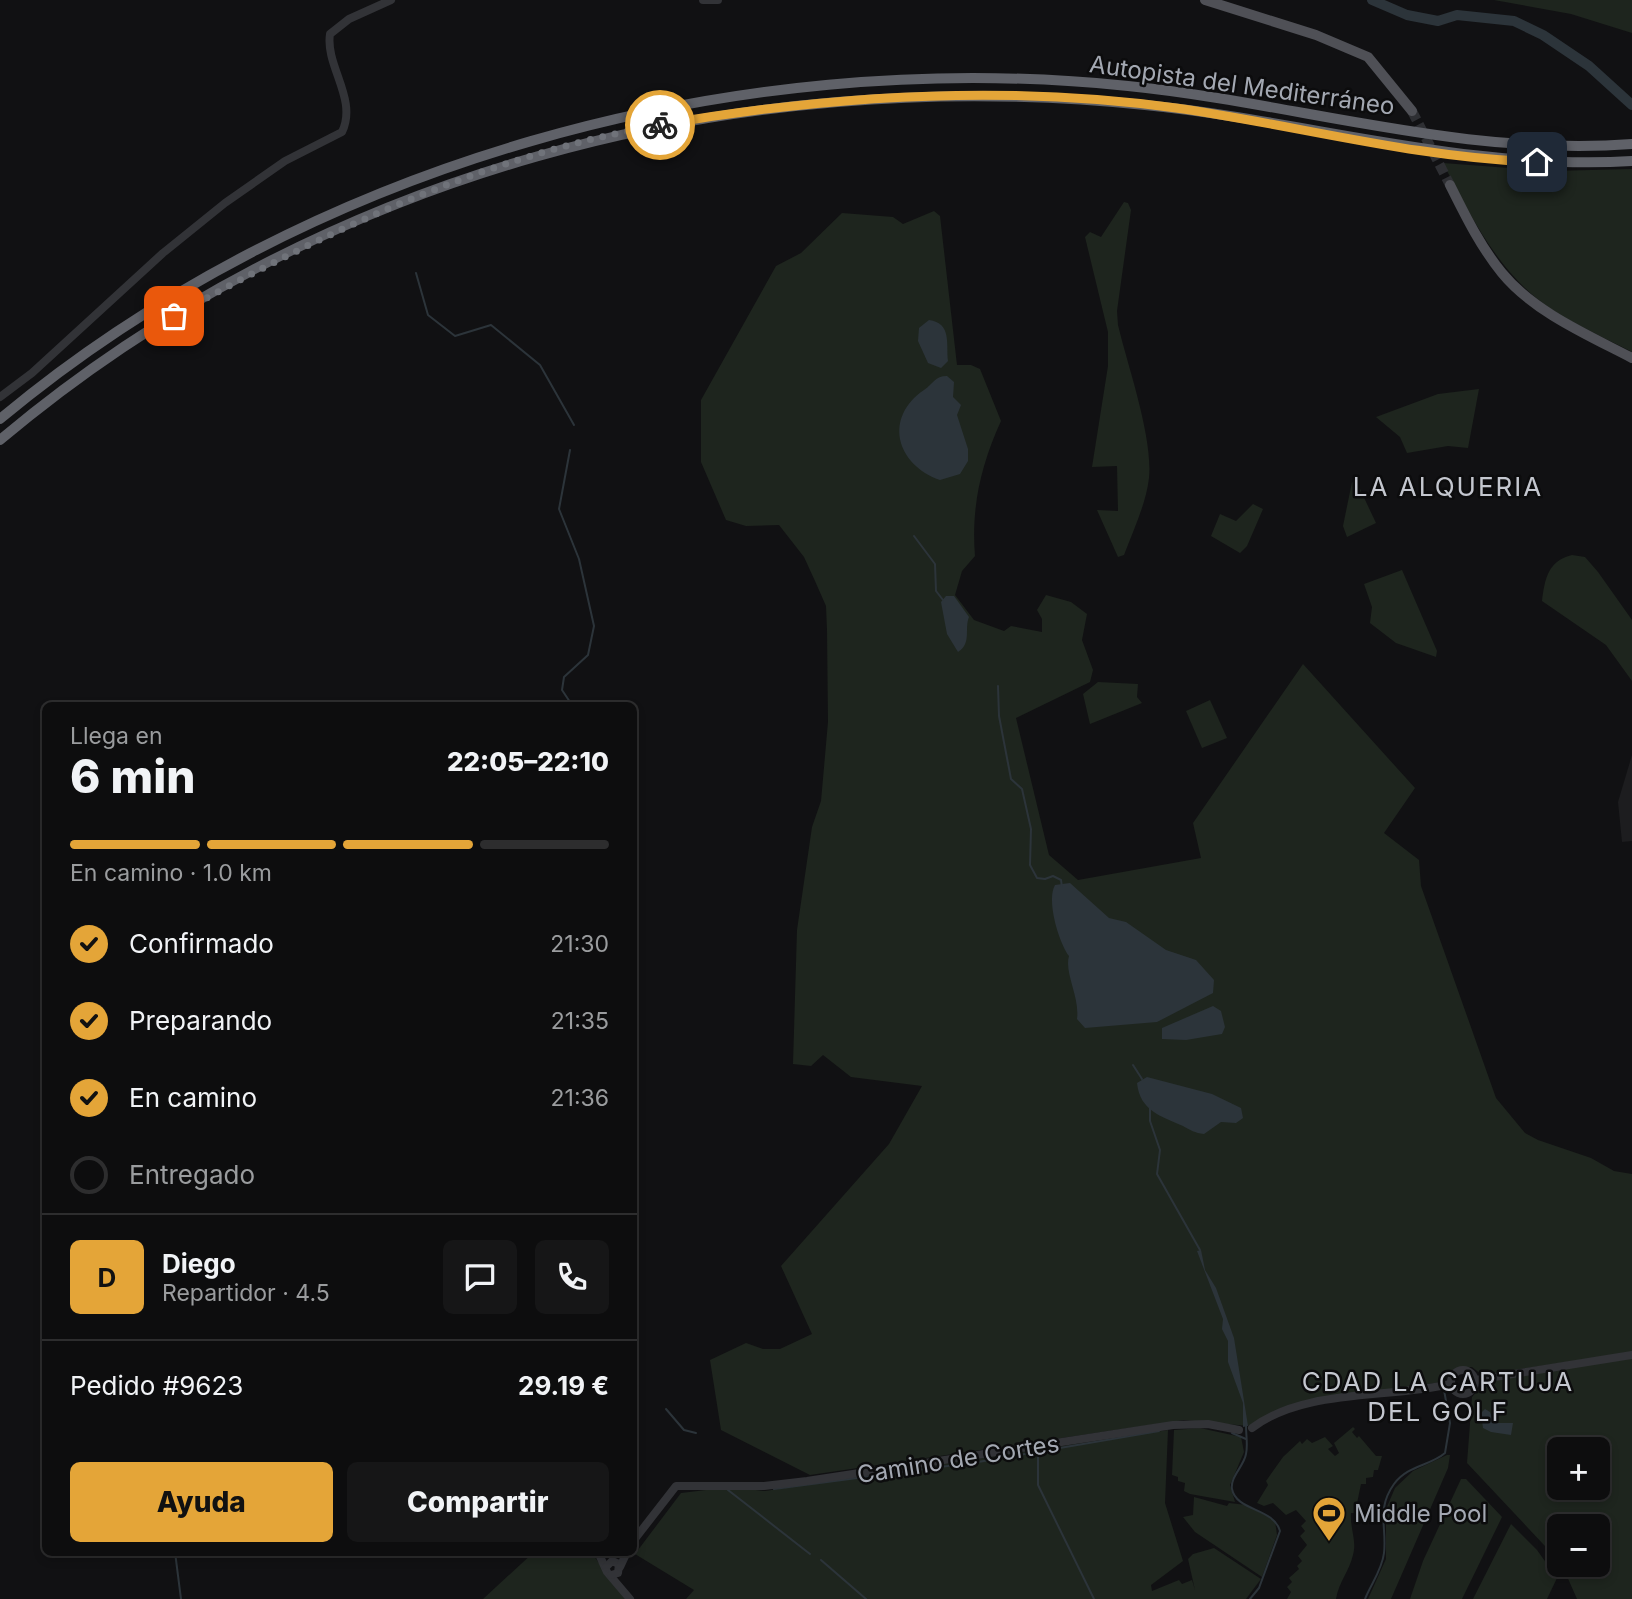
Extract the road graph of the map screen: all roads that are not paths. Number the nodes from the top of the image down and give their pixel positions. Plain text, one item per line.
1 (391, 0) edge
2 (703, 0) edge
3 (718, 0) edge
4 (1205, 0) edge
5 (1412, 111) tunnel mouth
6 (1632, 144) edge
7 (1632, 161) edge
8 (1450, 185) tunnel mouth
9 (1632, 358) edge
10 (0, 397) edge
11 (0, 419) edge
12 (0, 440) edge
13 (1632, 1355) edge
14 (1476, 1380) junction
15 (1450, 1384) junction
16 (1252, 1428) dead end
17 (1239, 1430) dead end
18 (637, 1536) edge
19 (603, 1556) edge
20 (623, 1556) edge
21 (614, 1567) junction
22 (630, 1599) edge

1 - 10 street
2 - 3 street
4 - 5 main road
6 - 11 highway, Autopista del Mediterráneo
7 - 12 highway, Autopista del Mediterráneo
8 - 9 main road
13 - 14 street
14 - 15 street
14 - 15 street
15 - 16 street
17 - 18 street, Camino de Cortes
19 - 21 street
20 - 21 street
21 - 22 street

